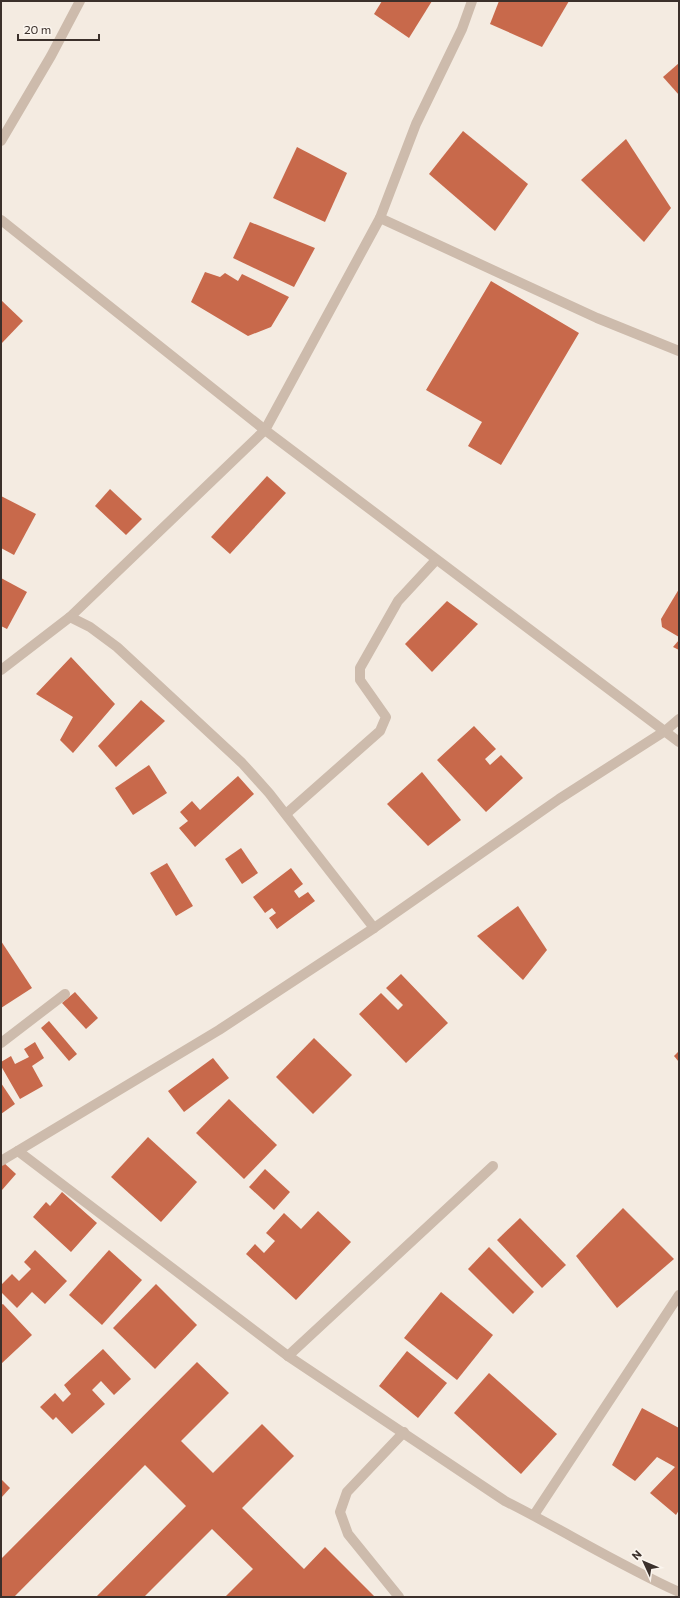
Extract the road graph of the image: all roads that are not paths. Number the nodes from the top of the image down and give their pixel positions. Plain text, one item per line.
1 (80, 1) edge
2 (472, 1) edge
3 (1, 141) edge
4 (380, 218) junction
5 (1, 220) edge
6 (679, 351) edge
7 (265, 430) junction
8 (436, 560) junction
9 (70, 617) junction
10 (1, 670) edge
11 (679, 719) edge
12 (665, 731) junction
13 (679, 742) edge
14 (286, 814) junction
15 (374, 928) junction
16 (65, 994) dead end
17 (1, 1043) edge
18 (18, 1151) junction
19 (1, 1161) edge
20 (493, 1166) dead end
21 (679, 1294) edge
22 (288, 1356) junction
23 (404, 1432) junction
24 (534, 1515) junction
25 (679, 1592) edge
26 (399, 1597) edge

1 - 3 street
2 - 4 street
4 - 6 street
4 - 7 street
5 - 7 street
7 - 8 street
7 - 9 street
8 - 12 street
8 - 14 street
9 - 10 street
9 - 14 street
11 - 12 street
12 - 13 street
12 - 15 street
14 - 15 street
15 - 18 street
16 - 17 street
18 - 19 street
18 - 22 street
20 - 22 street
21 - 24 street
22 - 23 street
23 - 24 street
23 - 26 street
24 - 25 street

